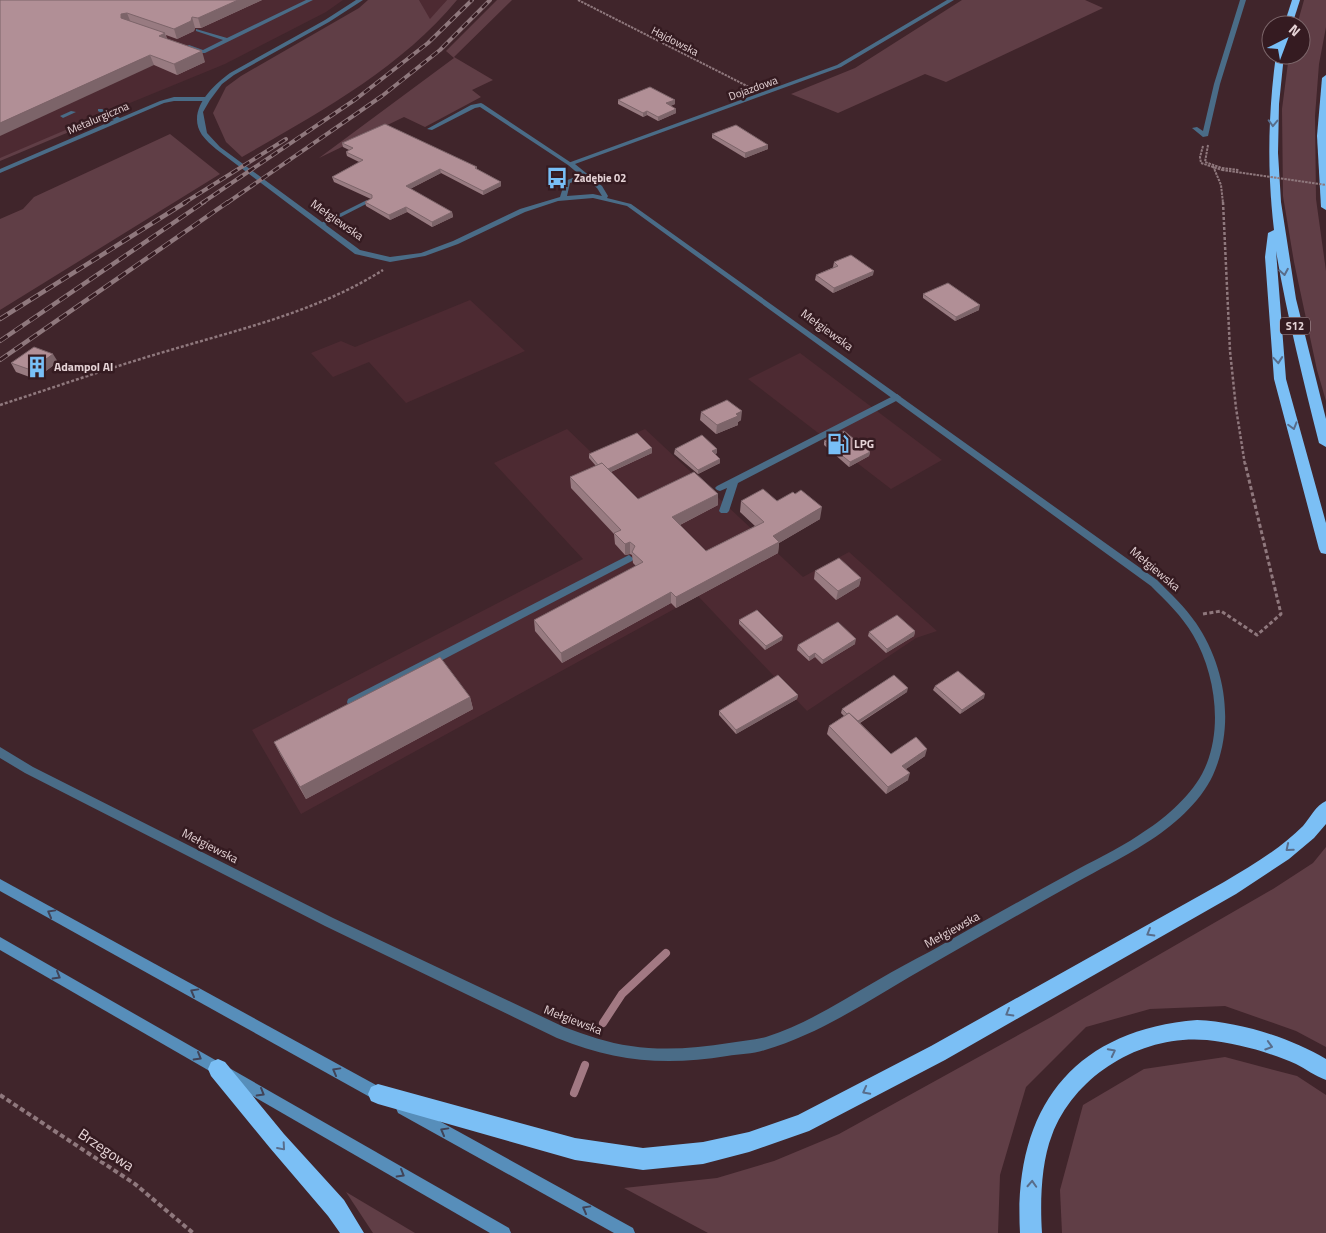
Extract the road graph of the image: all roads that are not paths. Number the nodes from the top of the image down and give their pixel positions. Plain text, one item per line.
1 (310, 0) edge
2 (360, 0) edge
3 (951, 0) edge
4 (1244, 0) edge
5 (1296, 0) edge
6 (1291, 15) edge
7 (198, 30) edge
8 (228, 40) junction
9 (182, 45) edge
10 (1279, 65) edge
11 (1326, 78) edge
12 (207, 99) junction
13 (100, 110) dead end
14 (73, 112) dead end
15 (63, 116) dead end
16 (119, 120) junction
17 (1195, 128) dead end
18 (430, 129) dead end
19 (570, 164) junction
20 (0, 171) edge
21 (584, 176) junction
22 (604, 196) junction
23 (563, 198) junction
24 (369, 201) edge
25 (1275, 207) junction
26 (1326, 207) edge
27 (321, 225) junction
28 (897, 397) junction
29 (1326, 443) edge
30 (734, 480) junction
31 (720, 488) dead end
32 (724, 511) dead end
33 (1326, 549) edge
34 (629, 559) dead end
35 (342, 708) edge
36 (0, 752) edge
37 (1326, 809) edge
38 (0, 885) edge
39 (0, 943) edge
40 (218, 1069) junction
41 (1326, 1070) edge
42 (378, 1094) junction
43 (353, 1233) edge
44 (504, 1233) edge
45 (628, 1233) edge
46 (1031, 1233) edge

1 - 8 street
2 - 12 street, Mełgiewska
3 - 19 street, Dojazdowa
4 - 17 street
5 - 6 highway
7 - 8 street
8 - 9 street
10 -> 25 highway, S12
11 - 26 highway
12 - 16 street, Metalurgiczna
12 - 27 street, Mełgiewska
13 - 16 street
14 - 15 street
16 - 20 street, Metalurgiczna
18 - 19 street
19 - 21 street
21 - 22 street
21 - 23 street
22 - 23 street, Mełgiewska
22 - 28 street, Mełgiewska
23 - 27 street, Mełgiewska
24 - 27 street
25 -> 29 highway, S12
25 -> 33 highway
28 - 30 street
28 - 36 street, Mełgiewska
30 - 31 street
30 - 32 street
34 - 35 street
37 -> 42 highway
42 -> 38 main road
39 -> 40 main road
40 -> 43 highway
40 -> 44 main road
46 -> 41 highway
45 -> 42 main road

